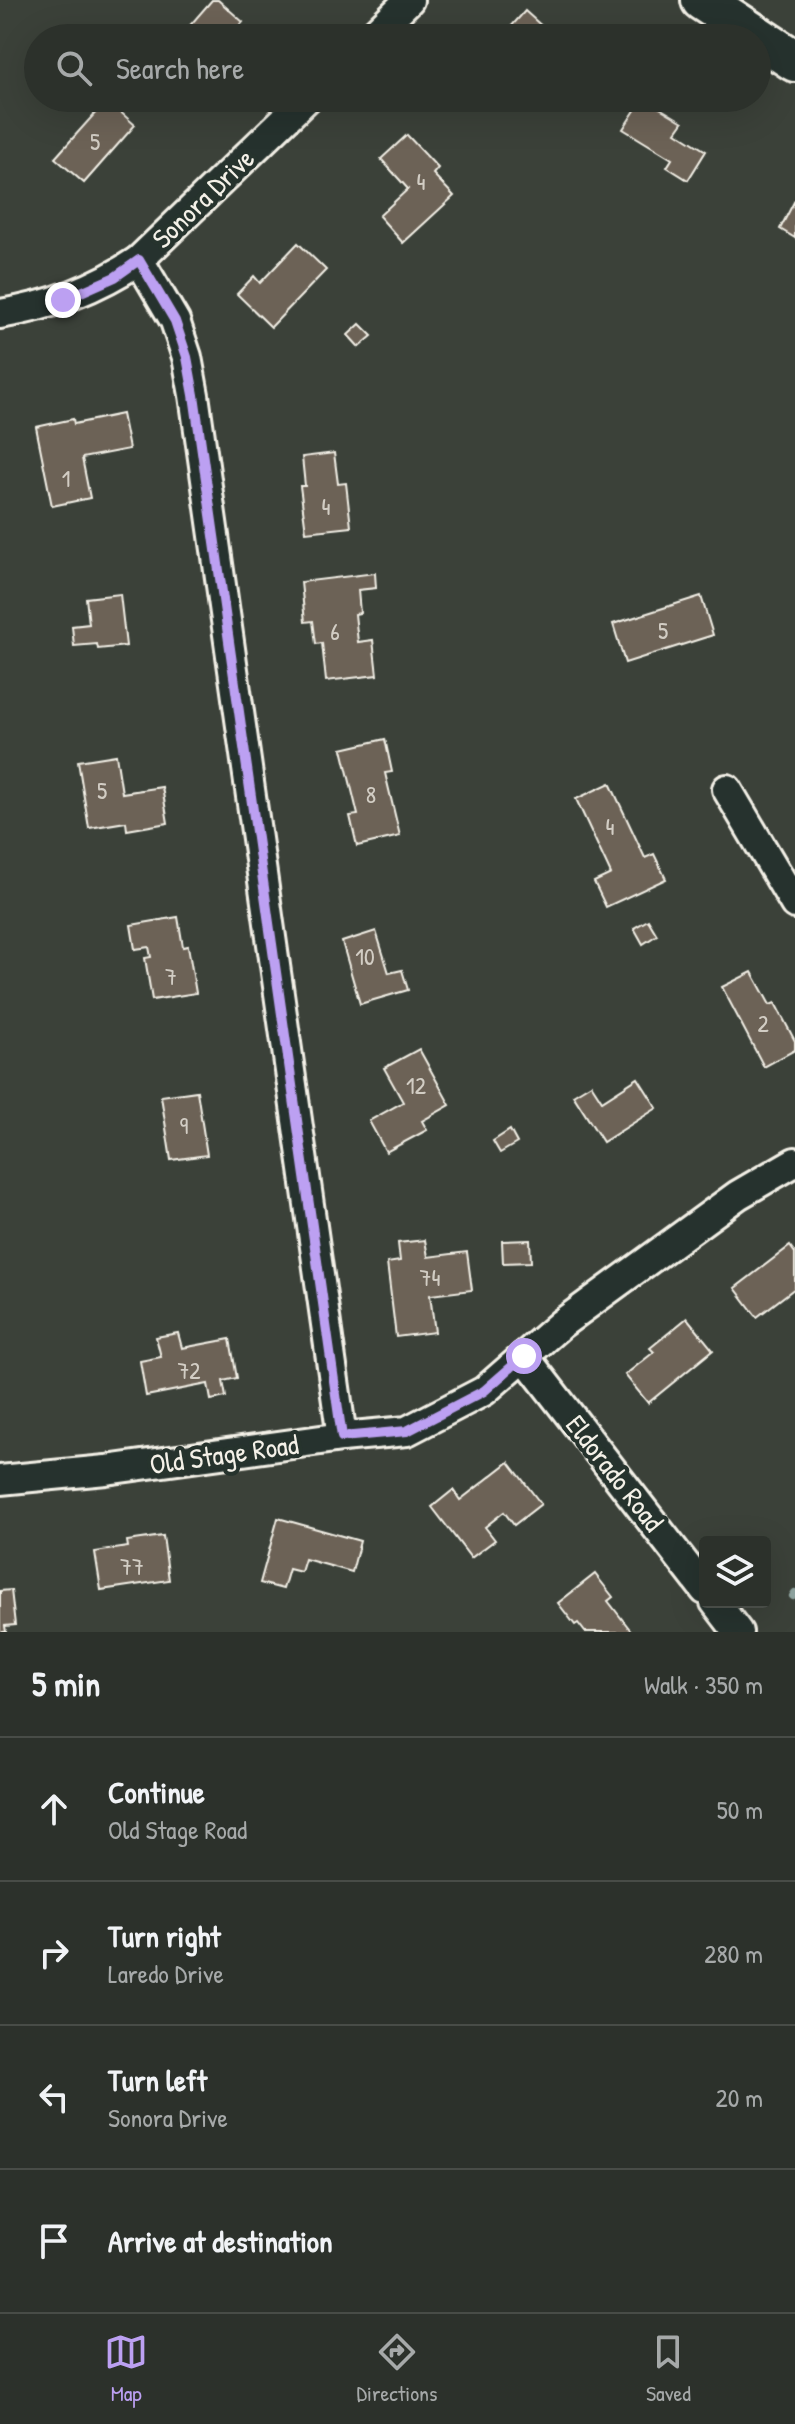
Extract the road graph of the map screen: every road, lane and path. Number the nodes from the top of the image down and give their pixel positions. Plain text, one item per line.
1 (409, 0) edge
2 (702, 0) edge
3 (384, 24) edge
4 (739, 24) edge
5 (771, 45) edge
6 (795, 61) edge
7 (292, 112) edge
8 (139, 260) junction
9 (0, 314) edge
10 (727, 789) dead end
11 (795, 904) edge
12 (795, 1162) edge
13 (524, 1356) junction
14 (342, 1437) junction
15 (0, 1480) edge
16 (699, 1582) edge
17 (720, 1608) edge
18 (738, 1632) edge

1 - 3 street
2 - 4 main road
5 - 6 main road
7 - 8 street, Sonora Drive
8 - 9 street, Sonora Drive
8 - 14 street
10 - 11 street
12 - 13 street, Old Stage Road
13 - 14 street, Old Stage Road
13 - 16 street, Eldorado Road
14 - 15 street, Old Stage Road
17 - 18 street

